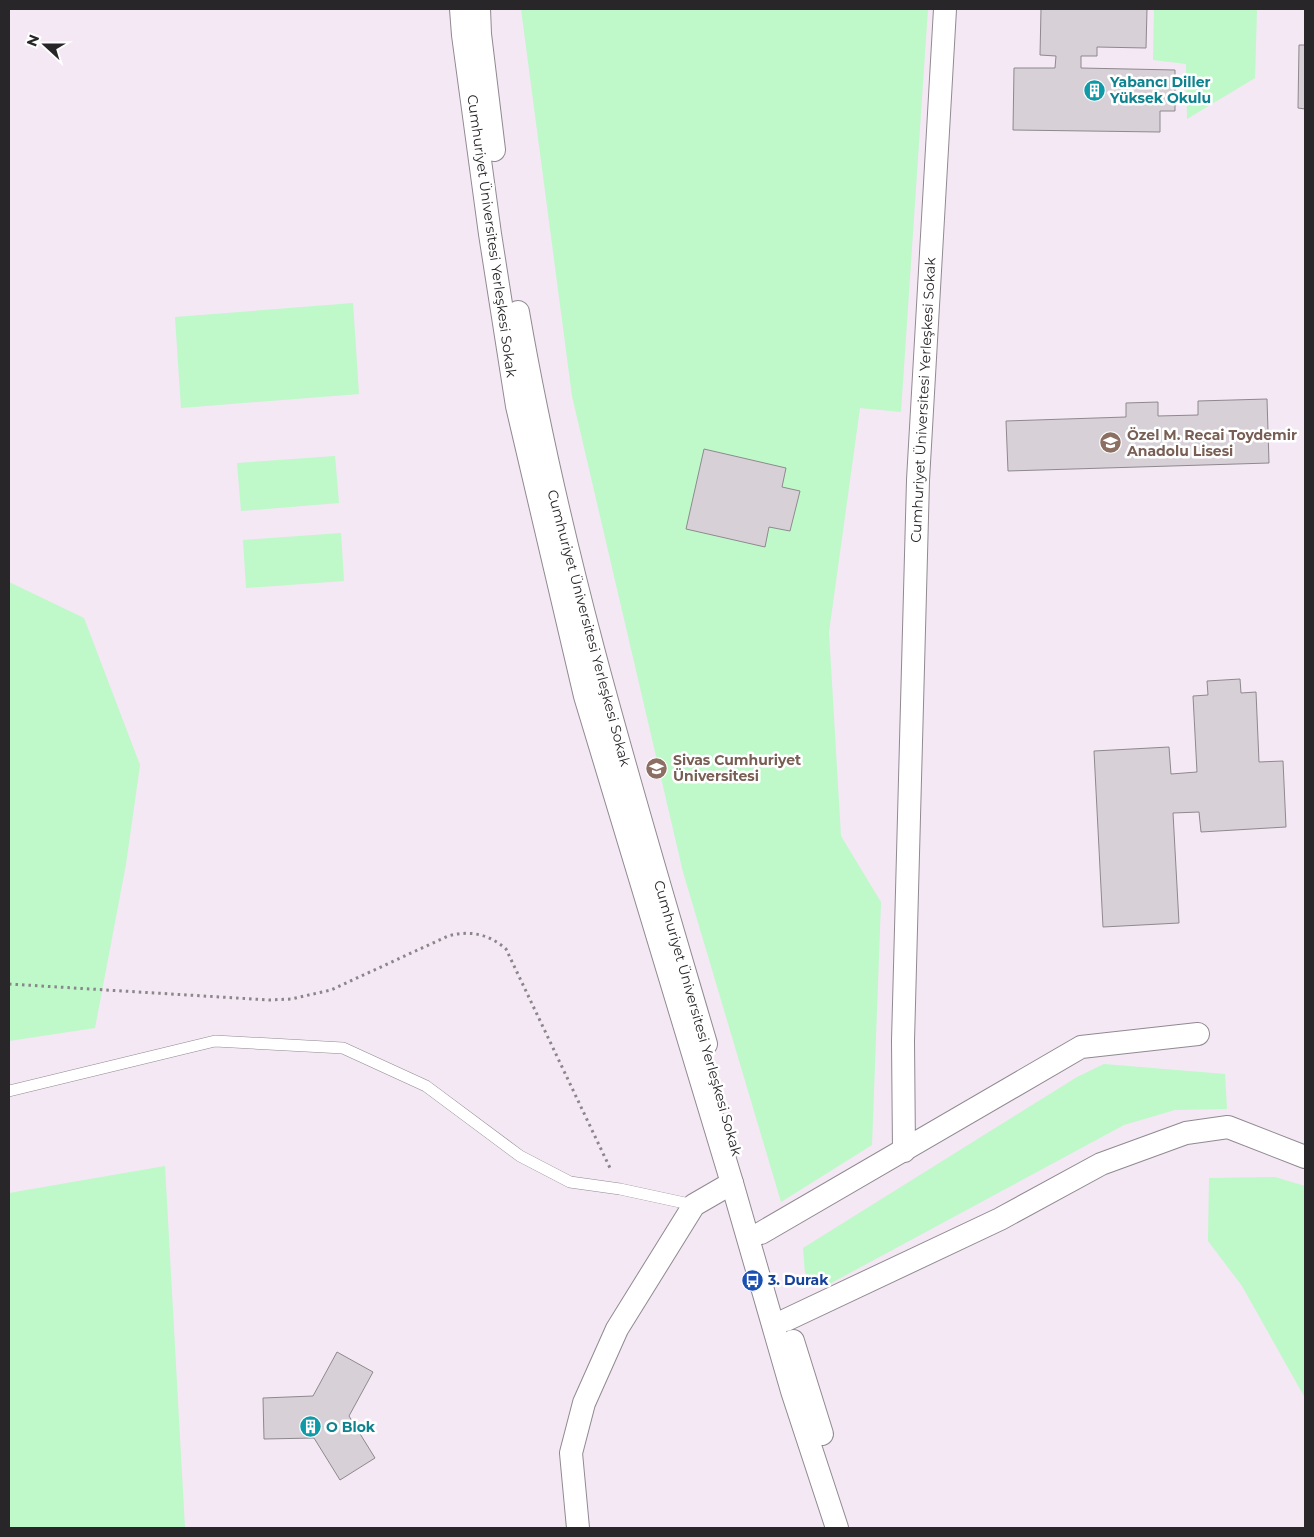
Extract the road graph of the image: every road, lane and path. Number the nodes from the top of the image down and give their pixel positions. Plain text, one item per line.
1 (461, 9) edge
2 (479, 9) edge
3 (945, 9) edge
4 (9, 984) edge
5 (1198, 1034) dead end
6 (9, 1091) edge
7 (904, 1151) junction
8 (1305, 1157) edge
9 (732, 1183) junction
10 (620, 1189) junction
11 (694, 1206) junction
12 (761, 1233) junction
13 (786, 1320) junction
14 (578, 1528) edge
15 (837, 1528) edge
16 (851, 1528) edge

1 - 9 street, Cumhuriyet Üniversitesi Yerleşkesi Sokak
2 - 12 street, Cumhuriyet Üniversitesi Yerleşkesi Sokak
3 - 7 street, Cumhuriyet Üniversitesi Yerleşkesi Sokak
4 - 10 path
5 - 7 street
6 - 10 lane
7 - 12 street
8 - 13 street
9 - 11 street
9 - 15 street, Cumhuriyet Üniversitesi Yerleşkesi Sokak
10 - 11 lane
11 - 14 street
12 - 13 street, Cumhuriyet Üniversitesi Yerleşkesi Sokak
13 - 16 street, Cumhuriyet Üniversitesi Yerleşkesi Sokak

